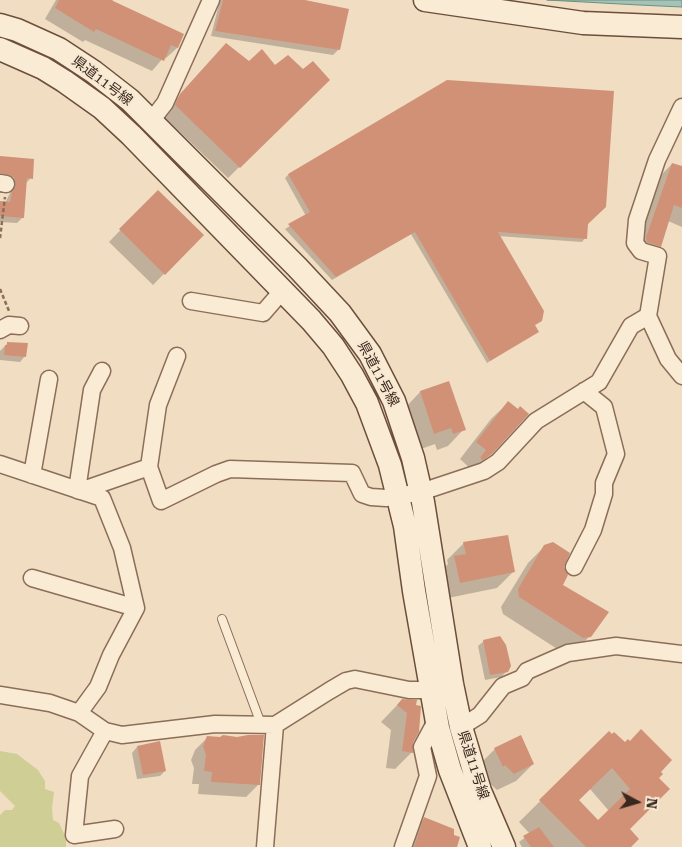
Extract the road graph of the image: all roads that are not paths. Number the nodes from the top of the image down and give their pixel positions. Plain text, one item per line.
1 (211, 0) edge
2 (425, 0) edge
3 (0, 25) edge
4 (682, 27) edge
5 (0, 48) edge
6 (682, 107) edge
7 (152, 120) junction
8 (283, 290) junction
9 (191, 301) dead end
10 (648, 316) junction
11 (15, 321) road end
12 (0, 330) edge
13 (177, 356) dead end
14 (102, 371) dead end
15 (682, 376) edge
16 (49, 379) dead end
17 (584, 391) junction
18 (0, 464) edge
19 (149, 467) junction
20 (32, 475) junction
21 (78, 490) junction
22 (421, 492) junction
23 (399, 497) junction
24 (574, 567) dead end
25 (32, 578) dead end
26 (136, 608) junction
27 (222, 619) dead end
28 (682, 654) edge
29 (442, 687) junction
30 (0, 695) edge
31 (79, 713) junction
32 (436, 721) junction
33 (268, 725) junction
34 (461, 727) junction
35 (105, 731) junction
36 (115, 829) dead end
37 (266, 847) edge
38 (404, 847) edge
39 (480, 847) edge
40 (504, 847) edge

1 - 7 street
2 - 4 main road
3 - 7 main road, 県道11号線
5 - 8 main road, 県道11号線
6 - 10 street
7 - 22 main road, 県道11号線
8 - 9 street
8 - 23 main road, 県道11号線
10 - 15 street
10 - 17 street
11 - 12 street
13 - 19 street
14 - 21 street
16 - 20 street
17 - 22 street
17 - 24 street
18 - 20 street
19 - 21 street
19 - 23 street
20 - 21 street
21 - 26 street
22 - 23 street
22 - 29 main road, 県道11号線
23 - 29 main road, 県道11号線
25 - 26 street
26 - 31 street
27 - 33 lane
28 - 34 street
29 - 32 main road, 県道11号線
29 - 33 street
29 - 34 main road, 県道11号線
30 - 31 street
31 - 35 street
32 - 38 street
32 - 39 main road, 県道11号線
33 - 35 street
33 - 37 street
34 - 40 main road, 県道11号線
35 - 36 street

